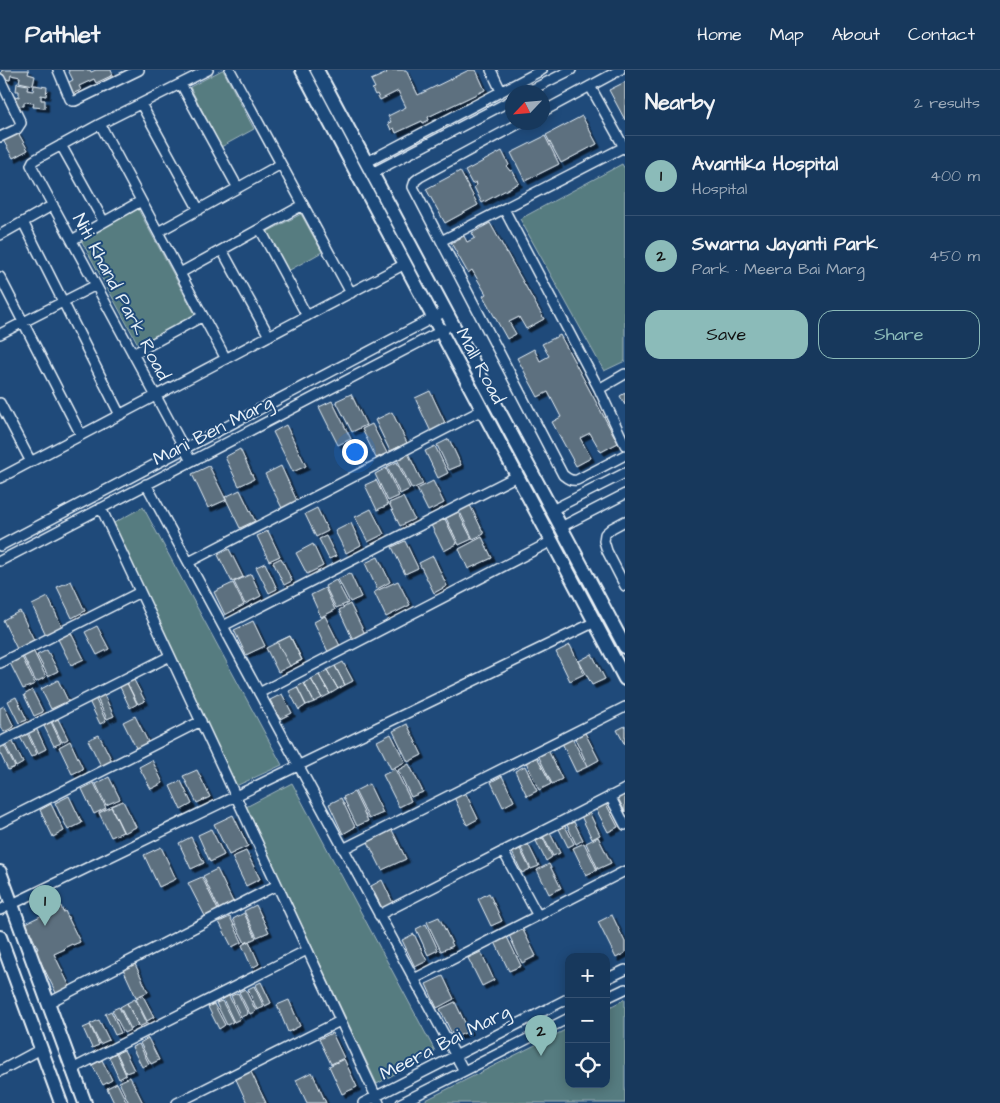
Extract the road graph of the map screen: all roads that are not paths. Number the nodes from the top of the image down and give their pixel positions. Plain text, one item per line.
1 (58, 70) edge
2 (139, 70) edge
3 (208, 70) edge
4 (230, 70) edge
5 (302, 70) edge
6 (317, 70) edge
7 (491, 70) edge
8 (542, 70) edge
9 (571, 70) edge
10 (620, 70) edge
11 (527, 73) edge
12 (0, 79) edge
13 (181, 84) junction
14 (541, 85) edge
15 (590, 86) junction
16 (501, 92) junction
17 (505, 103) edge
18 (141, 104) junction
19 (550, 108) edge
20 (100, 124) junction
21 (507, 130) edge
22 (0, 137) edge
23 (61, 145) junction
24 (624, 148) edge
25 (281, 164) junction
26 (369, 168) junction
27 (238, 188) junction
28 (141, 201) junction
29 (53, 205) junction
30 (303, 205) junction
31 (504, 209) junction
32 (199, 210) junction
33 (23, 222) junction
34 (104, 222) junction
35 (260, 229) junction
36 (158, 232) junction
37 (0, 235) edge
38 (72, 240) junction
39 (441, 242) junction
40 (222, 250) junction
41 (405, 264) junction
42 (180, 272) junction
43 (0, 277) edge
44 (96, 285) junction
45 (351, 293) junction
46 (64, 302) junction
47 (446, 311) junction
48 (203, 316) junction
49 (307, 316) junction
50 (434, 318) junction
51 (23, 323) junction
52 (453, 325) junction
53 (440, 331) junction
54 (0, 334) edge
55 (269, 336) junction
56 (133, 354) junction
57 (226, 359) junction
58 (625, 374) edge
59 (599, 388) junction
60 (156, 396) junction
61 (0, 403) edge
62 (482, 410) junction
63 (120, 415) junction
64 (81, 436) junction
65 (625, 445) edge
66 (184, 449) junction
67 (625, 455) edge
68 (191, 461) junction
69 (30, 462) junction
70 (625, 473) edge
71 (518, 476) junction
72 (0, 478) edge
73 (146, 484) junction
74 (625, 494) edge
75 (101, 508) junction
76 (552, 510) junction
77 (625, 521) edge
78 (561, 527) junction
79 (552, 541) junction
80 (0, 546) edge
81 (0, 561) edge
82 (188, 562) junction
83 (625, 586) edge
84 (140, 592) junction
85 (595, 622) junction
86 (223, 626) junction
87 (625, 647) edge
88 (170, 656) junction
89 (0, 663) edge
90 (625, 679) edge
91 (259, 693) junction
92 (625, 707) edge
93 (201, 721) junction
94 (0, 742) edge
95 (299, 766) junction
96 (625, 789) edge
97 (236, 796) junction
98 (610, 796) junction
99 (0, 823) edge
100 (625, 825) edge
101 (343, 849) junction
102 (503, 852) junction
103 (625, 871) edge
104 (0, 872) edge
105 (277, 885) junction
106 (12, 905) junction
107 (0, 910) edge
108 (380, 915) junction
109 (538, 916) junction
110 (0, 937) edge
111 (308, 950) junction
112 (4, 963) edge
113 (625, 970) edge
114 (610, 977) edge
115 (414, 979) junction
116 (625, 989) edge
117 (610, 996) edge
118 (565, 1000) edge
119 (48, 1003) junction
120 (340, 1020) junction
121 (565, 1020) edge
122 (41, 1049) junction
123 (456, 1056) junction
124 (72, 1069) junction
125 (0, 1071) edge
126 (464, 1071) junction
127 (377, 1100) edge
128 (61, 1103) edge
129 (85, 1103) edge
130 (177, 1103) edge
131 (363, 1103) edge
132 (401, 1103) edge

1 - 2 street
3 - 13 street, Niti Khand Park Road
4 - 25 street
5 - 41 street, Mall Road
6 - 26 street, Mall Road
7 - 16 street
8 - 11 street
9 - 14 street
10 - 15 street
11 - 16 street
12 - 22 street
13 - 18 street, Niti Khand Park Road
13 - 27 street
15 - 19 street
15 - 24 street
16 - 26 street
17 - 26 street
18 - 20 street, Niti Khand Park Road
18 - 32 street
20 - 23 street, Niti Khand Park Road
20 - 28 street
21 - 39 street
23 - 29 street, Niti Khand Park Road
23 - 34 street
24 - 31 street
25 - 27 street
25 - 30 street
26 - 47 street, Mall Road
27 - 32 street
28 - 34 street
28 - 36 street
29 - 33 street
29 - 38 street, Niti Khand Park Road
30 - 35 street
30 - 45 street
31 - 39 street
31 - 59 street
32 - 36 street
33 - 37 street
33 - 46 street
34 - 38 street
35 - 40 street
35 - 49 street
36 - 42 street
38 - 44 street, Niti Khand Park Road
39 - 67 street
40 - 42 street
40 - 55 street
41 - 45 street, Niti Khand Park Road
41 - 50 street, Mall Road
42 - 48 street
43 - 51 street
44 - 46 street
44 - 56 street, Niti Khand Park Road
45 - 49 street, Niti Khand Park Road
46 - 51 street
46 - 63 street
47 - 50 street, Mani Ben Marg
47 - 52 street, Mall Road
48 - 56 street
48 - 57 street
49 - 55 street, Niti Khand Park Road
50 - 53 street, Mall Road
50 - 66 street, Mani Ben Marg
51 - 54 street
51 - 64 street
52 - 53 street, Mani Ben Marg
52 - 76 street, Mall Road
53 - 62 street, Mall Road
53 - 68 street, Mani Ben Marg
55 - 57 street, Niti Khand Park Road
56 - 60 street, Niti Khand Park Road
57 - 60 street, Niti Khand Park Road
58 - 59 street
59 - 65 street
60 - 63 street
60 - 66 street
61 - 69 street
62 - 71 street, Mall Road
62 - 82 street
63 - 64 street
64 - 69 street
66 - 68 street
66 - 80 street, Mani Ben Marg
68 - 73 street, Mani Ben Marg
69 - 72 street
70 - 76 street
71 - 79 street, Mall Road
71 - 86 street
73 - 75 street, Mani Ben Marg
73 - 82 street
74 - 78 street
75 - 81 street, Mani Ben Marg
75 - 84 street
76 - 78 street, Mall Road
77 - 83 street
78 - 87 street, Mall Road
79 - 85 street, Mall Road
79 - 91 street
82 - 86 street
84 - 88 street
84 - 89 street
85 - 90 street, Mall Road
85 - 95 street
86 - 91 street
88 - 93 street
88 - 94 street
91 - 95 street
92 - 101 street
93 - 97 street
93 - 99 street
95 - 97 street
95 - 101 street
96 - 98 street
97 - 105 street
97 - 106 street
98 - 100 street
98 - 102 street
101 - 108 street
102 - 108 street
102 - 109 street
103 - 109 street
104 - 106 street
105 - 111 street
105 - 119 street
106 - 107 street
106 - 119 street
108 - 115 street
109 - 115 street
110 - 112 street
111 - 120 street
111 - 124 street
112 - 122 street
113 - 114 street
115 - 123 street
116 - 117 street
118 - 123 street, Meera Bai Marg
119 - 124 street
120 - 127 street
120 - 130 street
121 - 126 street, Meera Bai Marg
122 - 125 street
122 - 128 street
123 - 126 street
123 - 127 street, Meera Bai Marg
124 - 129 street
126 - 132 street, Meera Bai Marg
127 - 131 street, Meera Bai Marg

